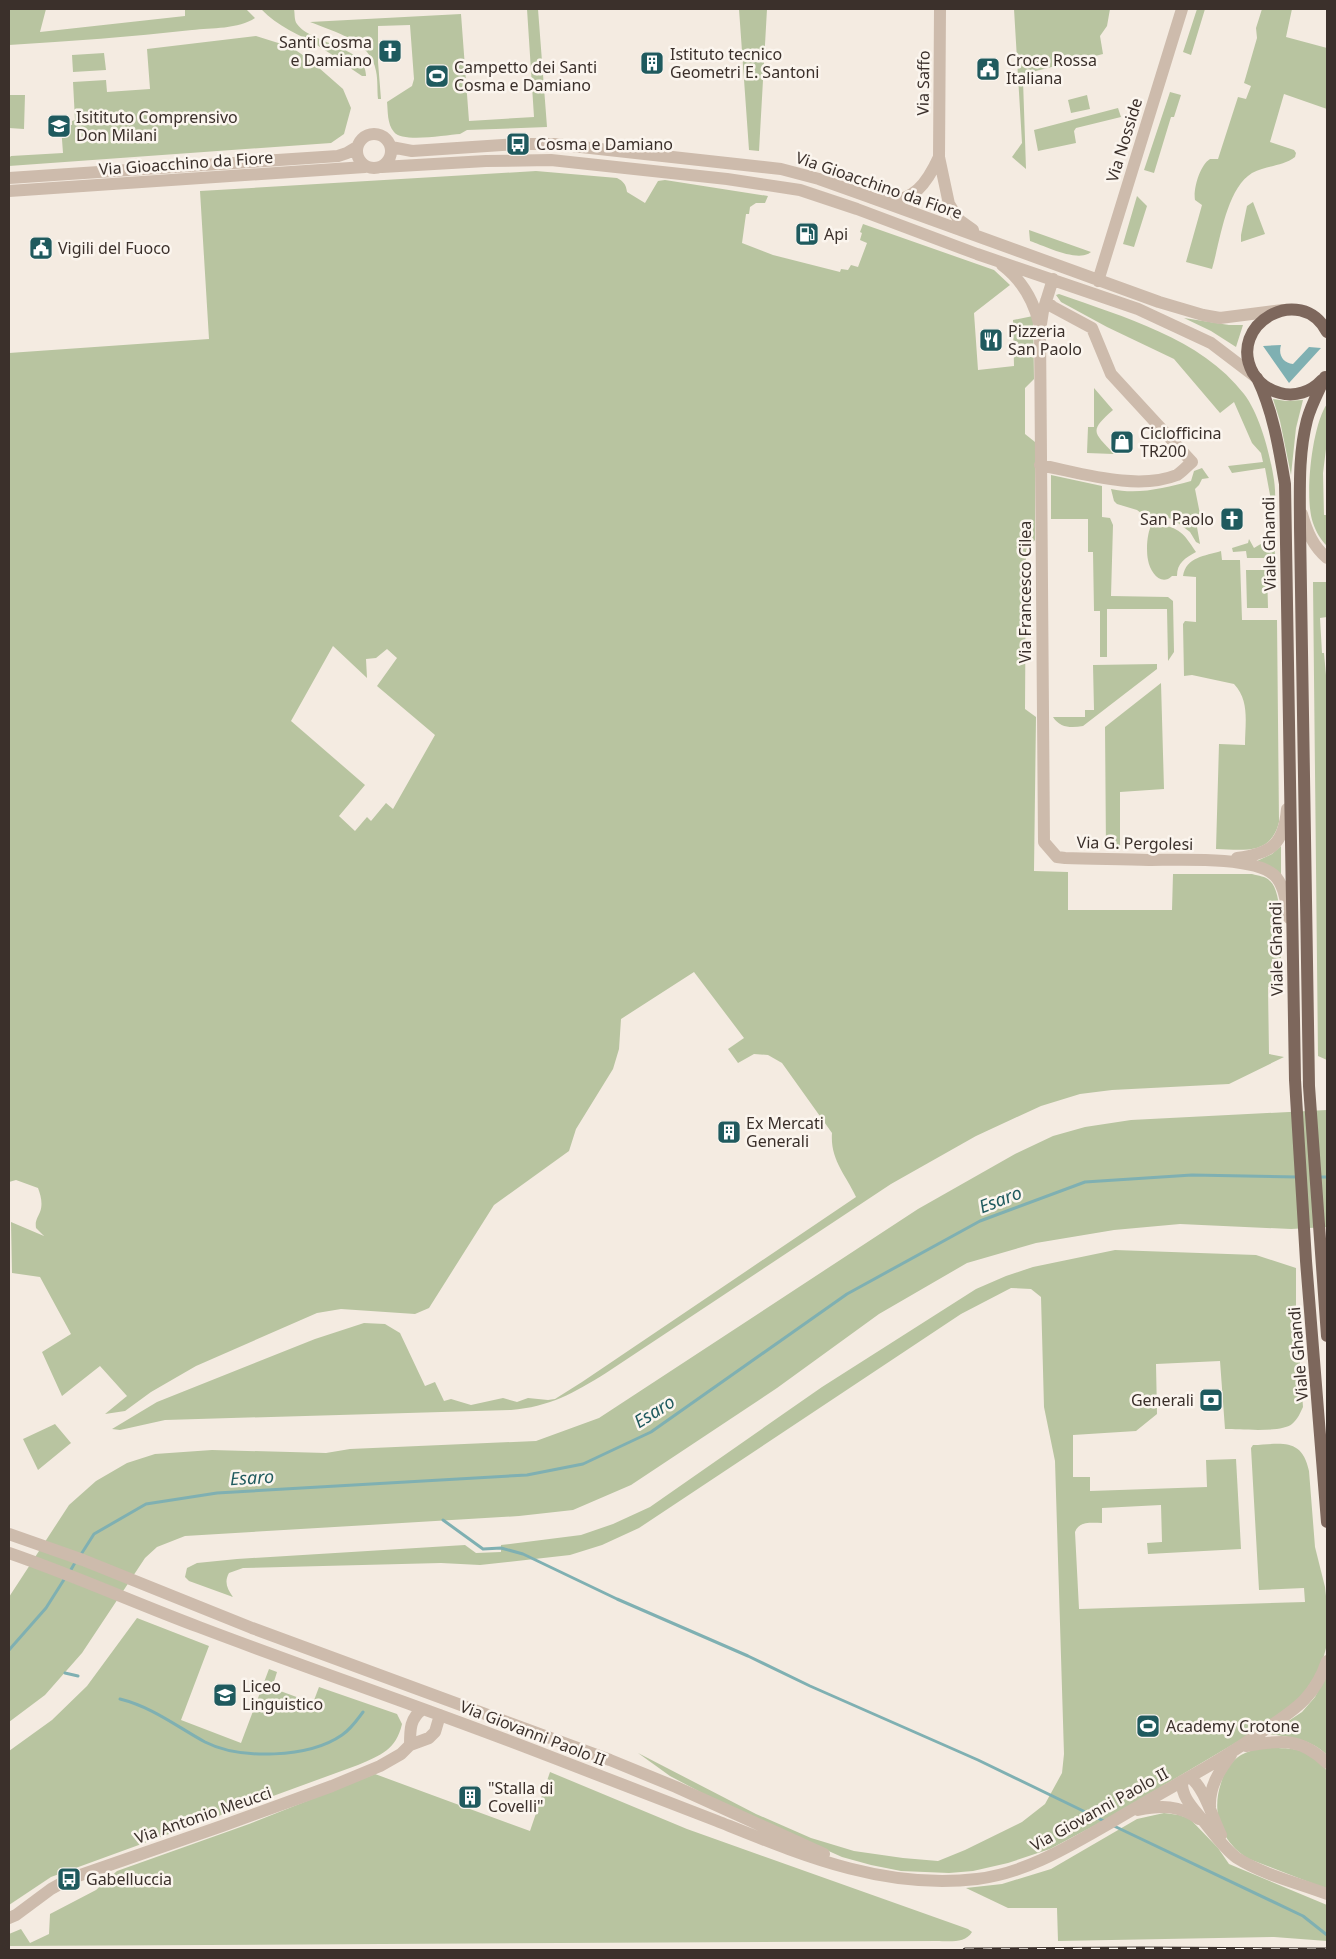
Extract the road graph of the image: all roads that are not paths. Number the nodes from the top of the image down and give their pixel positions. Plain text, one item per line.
1 (940, 9) edge
2 (1182, 9) edge
3 (357, 147) junction
4 (391, 147) junction
5 (939, 157) junction
6 (365, 167) junction
7 (382, 167) junction
8 (9, 178) edge
9 (9, 191) edge
10 (864, 195) junction
11 (998, 243) junction
12 (994, 260) junction
13 (1052, 279) junction
14 (1098, 281) junction
15 (1046, 301) junction
16 (1282, 310) junction
17 (1302, 311) junction
18 (1327, 319) edge
19 (1040, 330) junction
20 (1327, 332) edge
21 (1326, 375) edge
22 (1256, 378) junction
23 (1040, 465) junction
24 (1300, 506) junction
25 (1327, 558) edge
26 (1289, 781) junction
27 (1050, 851) joint
28 (1221, 861) junction
29 (1299, 938) junction
30 (1327, 1336) edge
31 (1327, 1522) edge
32 (9, 1534) edge
33 (9, 1553) edge
34 (1327, 1661) edge
35 (440, 1697) junction
36 (432, 1711) junction
37 (410, 1745) junction
38 (1238, 1749) junction
39 (1327, 1763) edge
40 (1186, 1779) junction
41 (1128, 1812) junction
42 (1208, 1818) junction
43 (855, 1870) junction
44 (1327, 1894) edge
45 (9, 1918) edge

1 - 5 street, Via Saffo
2 - 14 street, Via Nosside
3 - 4 street
3 - 6 street
3 - 8 street, Via Gioacchino da Fiore
4 - 7 street
4 - 10 street, Via Gioacchino da Fiore
5 - 10 street
5 - 11 street, Via Saffo
6 - 7 street
6 - 9 street, Via Gioacchino da Fiore
7 - 12 street, Via Gioacchino da Fiore
10 - 11 street, Via Gioacchino da Fiore
11 - 14 street, Via Gioacchino da Fiore
12 - 13 street, Via Gioacchino da Fiore
12 - 19 street
13 - 15 street
13 - 22 street, Via Gioacchino da Fiore
14 - 16 street, Via Gioacchino da Fiore
15 - 19 street
15 - 23 street
16 - 17 main road
16 - 22 main road, Viale Ghandi
17 - 18 street
17 - 20 main road
19 - 23 street, Via Francesco Cilea
21 - 22 main road
21 - 24 main road, Viale Ghandi
22 - 26 main road, Viale Ghandi
23 - 27 street, Via Francesco Cilea
24 - 25 street
24 - 29 main road, Viale Ghandi
26 - 28 street
26 - 29 main road, Viale Ghandi
27 - 28 street, Via G. Pergolesi
28 - 29 street
29 - 30 main road, Viale Ghandi
29 - 31 main road, Viale Ghandi
32 - 35 street, Via Giovanni Paolo II
33 - 36 street, Via Giovanni Paolo II
34 - 38 street
35 - 36 street
35 - 43 street, Via Giovanni Paolo II
36 - 37 street
36 - 37 street, Via Antonio Meucci
36 - 43 street, Via Giovanni Paolo II
37 - 45 street, Via Antonio Meucci
38 - 39 street
38 - 40 street, Via Giovanni Paolo II
38 - 42 street
40 - 41 street, Via Giovanni Paolo II
40 - 42 street
41 - 42 street
41 - 43 street, Via Giovanni Paolo II
42 - 44 street

